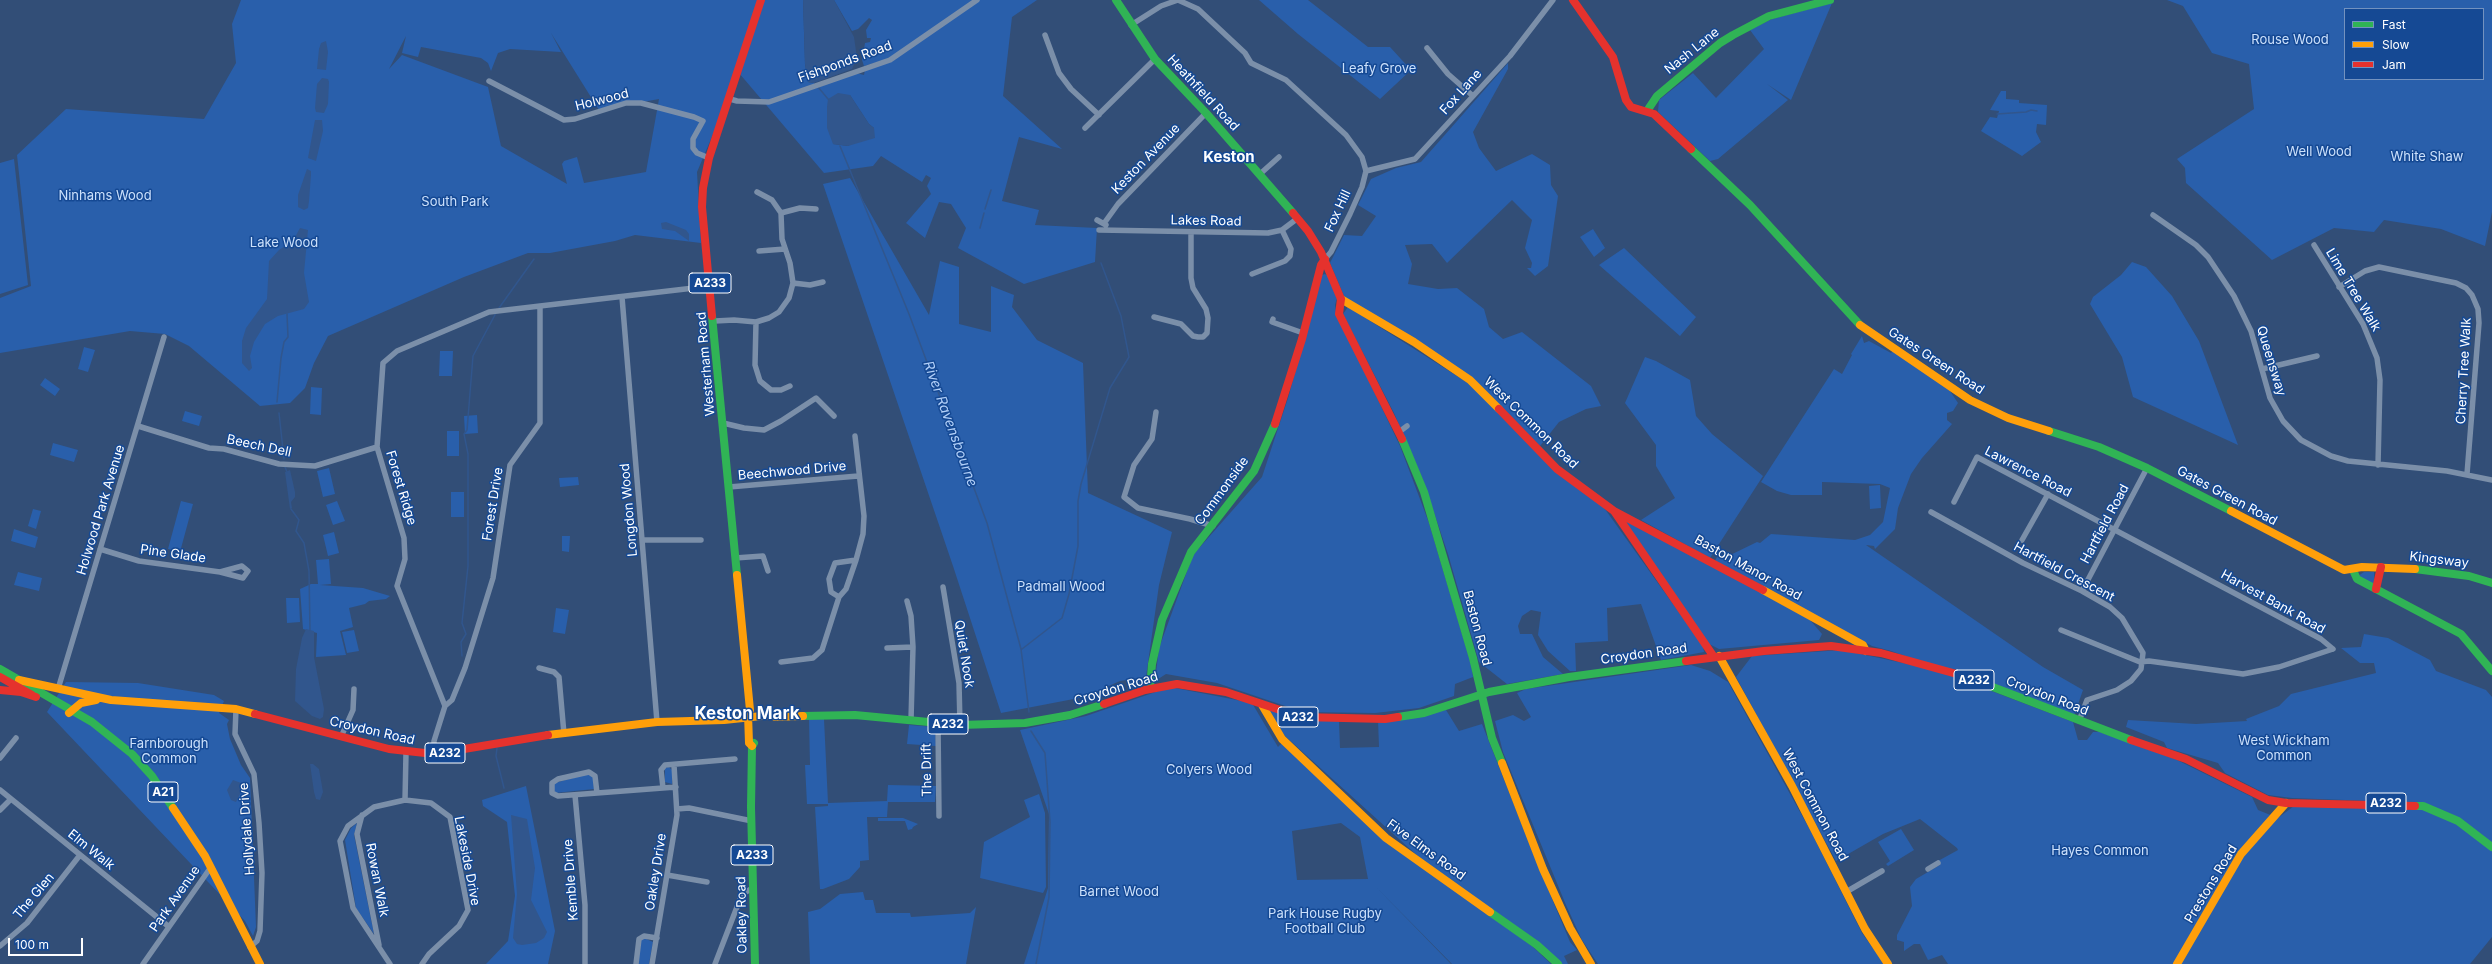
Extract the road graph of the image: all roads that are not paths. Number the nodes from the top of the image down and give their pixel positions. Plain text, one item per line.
1 (761, 0) edge
2 (977, 0) edge
3 (1116, 0) edge
4 (1553, 0) edge
5 (1573, 0) edge
6 (1830, 0) edge
7 (1131, 25) junction
8 (1045, 35) dead end
9 (1427, 48) dead end
10 (1155, 59) junction
11 (489, 81) dead end
12 (1473, 96) junction
13 (730, 99) junction
14 (1647, 111) junction
15 (1206, 113) junction
16 (1099, 115) junction
17 (1085, 128) dead end
18 (1279, 157) dead end
19 (709, 158) junction
20 (1366, 171) junction
21 (1260, 174) junction
22 (756, 192) dead end
23 (816, 209) dead end
24 (781, 213) junction
25 (2153, 215) dead end
26 (1298, 218) junction
27 (1097, 220) dead end
28 (1105, 222) junction
29 (1099, 230) dead end
30 (1109, 230) junction
31 (1282, 230) junction
32 (1191, 232) junction
33 (2314, 245) dead end
34 (785, 249) junction
35 (759, 251) dead end
36 (1325, 259) junction
37 (1252, 274) dead end
38 (1330, 274) junction
39 (1317, 281) junction
40 (823, 282) dead end
41 (793, 283) junction
42 (711, 286) junction
43 (2339, 287) junction
44 (622, 297) junction
45 (1341, 299) junction
46 (540, 306) junction
47 (1154, 317) dead end
48 (1273, 319) dead end
49 (715, 321) junction
50 (756, 322) junction
51 (1303, 333) junction
52 (164, 337) dead end
53 (2317, 356) dead end
54 (2262, 369) junction
55 (790, 386) dead end
56 (1156, 412) dead end
57 (834, 416) dead end
58 (723, 423) junction
59 (138, 426) junction
60 (1407, 426) dead end
61 (1399, 432) junction
62 (855, 436) dead end
63 (377, 447) junction
64 (2378, 465) junction
65 (2147, 468) junction
66 (2467, 474) junction
67 (858, 476) junction
68 (2492, 480) edge
69 (729, 487) junction
70 (2048, 494) junction
71 (1954, 502) dead end
72 (1614, 511) junction
73 (1931, 512) dead end
74 (1213, 526) junction
75 (2115, 529) junction
76 (642, 540) junction
77 (701, 540) dead end
78 (2022, 540) dead end
79 (100, 549) junction
80 (735, 558) junction
81 (856, 560) junction
82 (2381, 567) junction
83 (2353, 570) junction
84 (768, 571) dead end
85 (220, 572) dead end
86 (2492, 583) edge
87 (943, 587) dead end
88 (2376, 589) junction
89 (2082, 591) junction
90 (840, 596) junction
91 (907, 601) dead end
92 (2061, 630) dead end
93 (913, 647) junction
94 (887, 648) dead end
95 (1866, 651) junction
96 (1716, 656) junction
97 (781, 662) dead end
98 (2144, 662) junction
99 (539, 668) dead end
100 (2492, 672) edge
101 (1, 676) edge
102 (19, 680) joint
103 (1150, 688) junction
104 (58, 689) junction
105 (354, 689) dead end
106 (0, 690) edge
107 (38, 691) junction
108 (77, 693) junction
109 (1481, 694) junction
110 (91, 700) junction
111 (111, 700) junction
112 (81, 703) junction
113 (1262, 705) junction
114 (445, 706) junction
115 (236, 709) junction
116 (70, 712) junction
117 (86, 718) junction
118 (750, 718) junction
119 (911, 720) junction
120 (2079, 721) junction
121 (657, 722) junction
122 (938, 724) junction
123 (960, 725) junction
124 (564, 734) junction
125 (112, 736) junction
126 (341, 737) junction
127 (16, 738) dead end
128 (406, 753) junction
129 (434, 754) junction
130 (0, 758) edge
131 (735, 759) dead end
132 (674, 765) junction
133 (664, 788) junction
134 (676, 788) junction
135 (0, 790) edge
136 (597, 793) junction
137 (575, 795) junction
138 (11, 799) junction
139 (405, 800) junction
140 (2286, 803) junction
141 (677, 809) junction
142 (0, 810) edge
143 (362, 815) junction
144 (939, 816) dead end
145 (752, 821) junction
146 (2492, 847) edge
147 (80, 855) junction
148 (1938, 863) dead end
149 (211, 867) junction
150 (1928, 869) dead end
151 (1882, 872) dead end
152 (667, 875) junction
153 (707, 882) dead end
154 (753, 888) junction
155 (1846, 892) junction
156 (168, 926) junction
157 (657, 938) junction
158 (0, 946) edge
159 (250, 947) junction
160 (379, 949) junction
161 (144, 964) edge
162 (260, 964) edge
163 (390, 964) edge
164 (422, 964) edge
165 (585, 964) edge
166 (636, 964) edge
167 (654, 964) edge
168 (715, 964) edge
169 (755, 964) edge
170 (1558, 964) edge
171 (1592, 964) edge
172 (1888, 964) edge
173 (2177, 964) edge

1 - 13 main road, Westerham Road / A233
2 - 13 street, Fishponds Road
3 - 7 main road, Heathfield Road
4 - 12 street, Fox Lane
5 - 14 main road, Gates Green Road
6 - 14 main road, Nash Lane
7 - 10 main road, Heathfield Road
7 - 20 street
8 - 16 street
9 - 12 street
10 - 15 main road, Heathfield Road
10 - 16 street
11 - 19 street, Holwood
12 - 20 street, Fox Lane
13 - 19 main road, Westerham Road / A233
14 - 65 main road, Gates Green Road
15 - 21 main road, Heathfield Road
15 - 28 street, Keston Avenue
16 - 17 street
18 - 21 street
19 - 42 main road, Westerham Road / A233
20 - 36 street, Fox Hill
21 - 26 main road, Heathfield Road
22 - 24 street
23 - 24 street
24 - 34 street
25 - 54 street, Queensway
26 - 31 street, Lakes Road
26 - 36 main road, Heathfield Road
27 - 28 street
28 - 30 street
29 - 30 street, Lakes Road
30 - 32 street, Lakes Road
31 - 32 street, Lakes Road
31 - 37 street
32 - 47 street
33 - 43 street, Lime Tree Walk
34 - 35 street
34 - 41 street
36 - 38 main road, Heathfield Road
36 - 39 main road, Commonside
38 - 39 main road
38 - 45 main road, Heathfield Road
39 - 51 main road, Commonside
40 - 41 street
41 - 50 street
42 - 44 street
42 - 49 main road, Westerham Road / A233
43 - 64 street, Lime Tree Walk
43 - 66 street, Cherry Tree Walk
44 - 46 street
44 - 76 street, Longdon Wood
45 - 61 main road, Baston Road
45 - 72 main road, West Common Road
46 - 63 street, Forest Ridge
46 - 114 street, Forest Drive
48 - 51 street
49 - 50 street
49 - 58 main road, Westerham Road / A233
50 - 55 street
51 - 74 main road, Commonside
52 - 59 street, Holwood Park Avenue
53 - 54 street
54 - 64 street, Queensway
56 - 74 street
57 - 58 street
58 - 69 main road, Westerham Road / A233
59 - 63 street, Beech Dell
59 - 79 street, Holwood Park Avenue
60 - 61 street
61 - 109 main road, Baston Road
62 - 67 street
63 - 114 street, Forest Ridge
64 - 66 street, Queensway
65 - 75 street, Hartfield Road
65 - 83 main road, Gates Green Road
66 - 68 street, Queensway
67 - 69 street, Beechwood Drive
67 - 81 street
69 - 80 main road, Westerham Road / A233
70 - 71 street, Lawrence Road
70 - 75 street, Lawrence Road
70 - 78 street
72 - 95 main road, Baston Manor Road
72 - 96 main road, West Common Road
73 - 89 street, Hartfield Crescent
74 - 103 main road, Commonside
75 - 89 street, Hartfield Road
75 - 98 street, Harvest Bank Road
76 - 77 street
76 - 121 street, Longdon Wood
79 - 85 street, Pine Glade
79 - 104 street, Holwood Park Avenue
80 - 84 street
80 - 118 main road, Westerham Road / A233
81 - 90 street
81 - 90 street
82 - 83 main road, Kingsway
82 - 86 main road, Kingsway
82 - 88 main road
83 - 88 main road
87 - 123 street, Quiet Nook
88 - 100 main road
89 - 98 street, Hartfield Crescent
90 - 97 street
91 - 93 street
92 - 98 street
93 - 94 street
93 - 119 street
95 - 96 main road, Croydon Road / A232
95 - 120 main road, Croydon Road / A232
96 - 109 main road, Croydon Road / A232
96 - 155 main road, West Common Road
98 - 120 street
99 - 124 street
101 - 102 main road, A21
101 - 107 main road, A21
102 - 107 main road, Croydon Road / A232
103 - 113 main road, Croydon Road / A232
103 - 123 main road, Croydon Road / A232
104 - 107 main road, Croydon Road / A232
104 - 108 main road, Croydon Road / A232
105 - 126 street
106 - 107 main road, A232
107 - 116 main road, A21
108 - 111 main road, Croydon Road / A232
108 - 112 main road
109 - 113 main road, Croydon Road / A232
109 - 171 main road, Baston Road
110 - 111 main road, Croydon Road / A232
110 - 112 main road, Croydon Road / A232
110 - 117 main road
111 - 115 main road, Croydon Road / A232
112 - 116 main road
113 - 170 main road, Five Elms Road
114 - 129 street, Forest Drive
115 - 126 main road, Croydon Road / A232
115 - 159 street, Hollydale Drive
116 - 117 main road, A21
116 - 125 main road, A21
117 - 125 main road, A21
118 - 119 main road, Croydon Road / A232
118 - 121 main road, Croydon Road / A232
118 - 145 main road, Oakley Road / A233
119 - 122 main road, Croydon Road / A232
120 - 140 main road, Croydon Road / A232
121 - 124 main road, Croydon Road / A232
122 - 123 main road, Croydon Road / A232
122 - 144 street, The Drift
124 - 129 main road, Croydon Road / A232
125 - 149 main road, A21
126 - 128 main road, Croydon Road / A232
127 - 130 street
128 - 129 main road, Croydon Road / A232
128 - 139 street
131 - 132 street
132 - 133 street
132 - 134 street, Oakley Drive
133 - 134 street
133 - 136 street
134 - 141 street, Oakley Drive
135 - 138 street, Elm Walk
136 - 137 street
136 - 137 street
137 - 165 street, Kemble Drive
138 - 142 street
138 - 147 street, Elm Walk
139 - 143 street, Rowan Walk
139 - 164 street, Lakeside Drive
140 - 146 main road, Croydon Road / A232
140 - 173 main road, Prestons Road
141 - 145 street
141 - 152 street, Oakley Drive
143 - 160 street, Rowan Walk
143 - 160 street, Rowan Walk
145 - 154 main road, Oakley Road / A233
147 - 156 street, Elm Walk
147 - 158 street, The Glen
148 - 150 street
149 - 156 street, Park Avenue
149 - 159 main road, A21
151 - 155 street
152 - 153 street
152 - 157 street, Oakley Drive
154 - 168 street
154 - 169 main road, Oakley Road / A233
155 - 172 main road, West Common Road
156 - 161 street, Park Avenue
157 - 166 street
157 - 167 street, Oakley Drive
159 - 162 main road, A21
160 - 163 street, Rowan Walk

